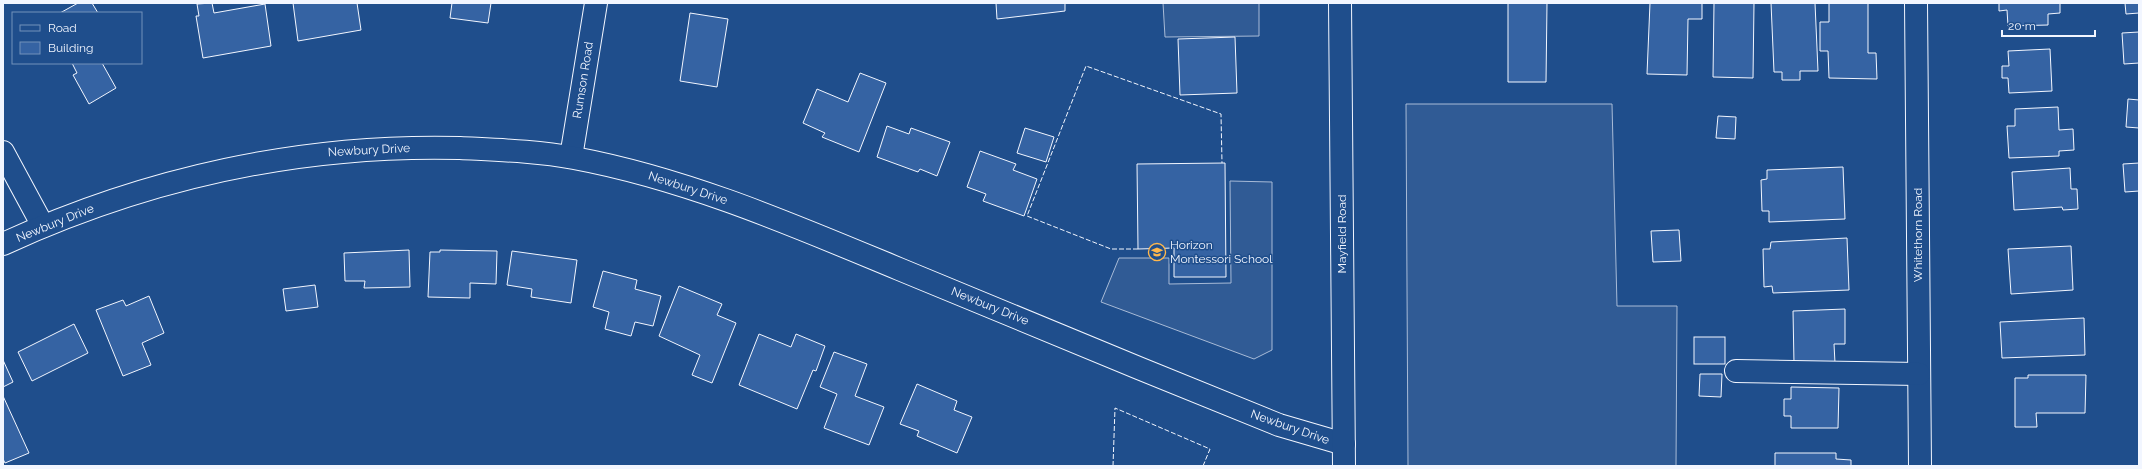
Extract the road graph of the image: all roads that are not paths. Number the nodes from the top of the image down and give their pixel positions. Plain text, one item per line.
1 (596, 3) edge
2 (1340, 3) edge
3 (1916, 3) edge
4 (3, 152) edge
5 (571, 157) junction
6 (43, 226) junction
7 (3, 244) edge
8 (1736, 371) dead end
9 (1919, 374) junction
10 (1344, 444) junction
11 (1344, 466) edge
12 (1920, 466) edge

1 - 5 street, Rumson Road
2 - 10 street, Mayfield Road
3 - 9 street, Whitethorn Road
4 - 6 street
5 - 6 street, Newbury Drive
5 - 10 street, Newbury Drive
6 - 7 street, Newbury Drive
8 - 9 street
9 - 12 street, Whitethorn Road
10 - 11 street, Mayfield Road

